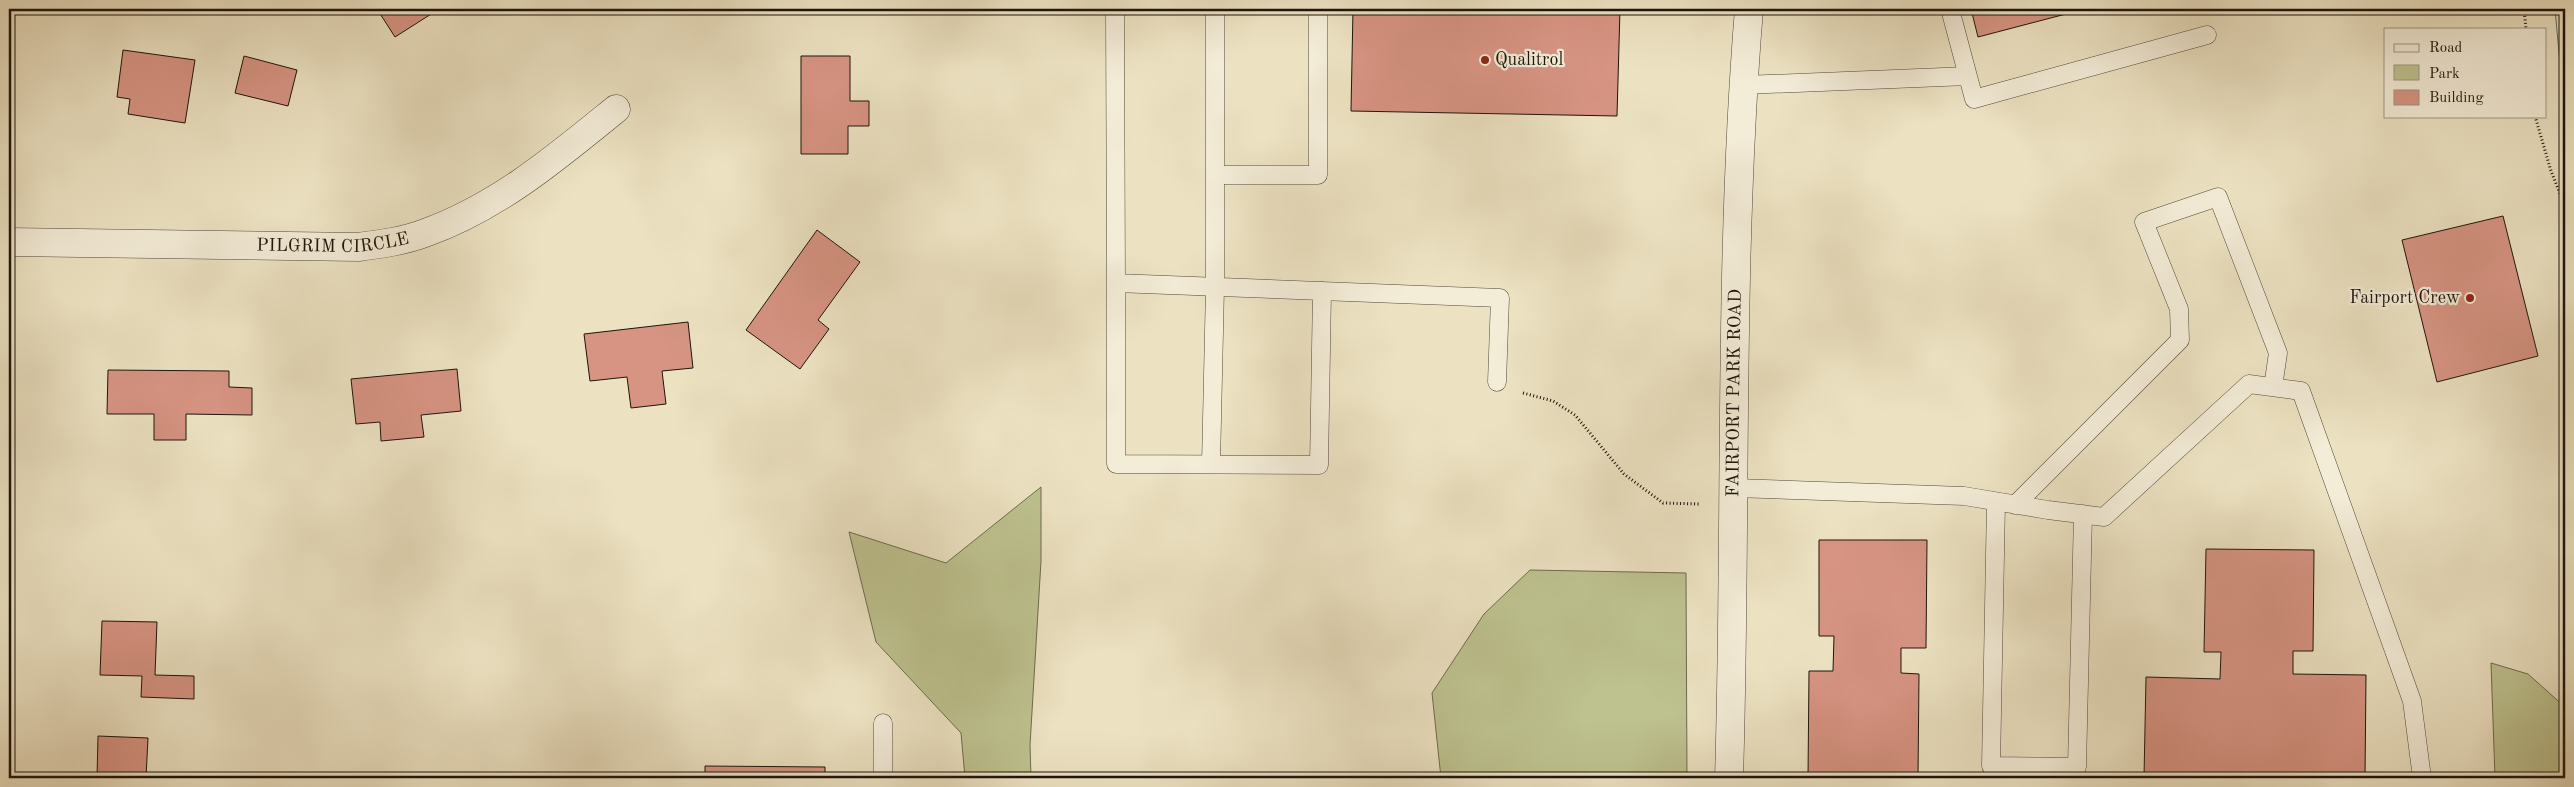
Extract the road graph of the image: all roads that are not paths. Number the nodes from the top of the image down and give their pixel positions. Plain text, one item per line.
1 (1115, 9) edge
2 (1215, 9) edge
3 (1318, 9) edge
4 (1749, 9) edge
5 (1950, 9) edge
6 (2208, 35) dead end
7 (1968, 76) junction
8 (1744, 85) junction
9 (616, 109) dead end
10 (1215, 175) junction
11 (9, 242) edge
12 (1116, 283) junction
13 (1215, 287) junction
14 (1322, 291) junction
15 (1497, 382) road end
16 (2274, 387) junction
17 (1211, 464) junction
18 (1734, 496) junction
19 (1996, 502) junction
20 (2016, 505) junction
21 (2083, 514) junction
22 (883, 723) dead end
23 (883, 778) edge
24 (1729, 778) edge
25 (2422, 778) edge

1 - 12 lane
2 - 10 lane
3 - 10 lane
4 - 8 street, FAIRPORT PARK ROAD
5 - 7 lane
6 - 7 lane
7 - 8 lane
8 - 18 street, FAIRPORT PARK ROAD
9 - 11 street, PILGRIM CIRCLE
10 - 13 lane
12 - 13 lane
12 - 17 lane
13 - 14 lane
13 - 17 lane
14 - 15 lane
14 - 17 lane
16 - 20 lane
16 - 21 lane
16 - 25 lane
18 - 19 lane
18 - 24 street, FAIRPORT PARK ROAD
19 - 20 lane
19 - 21 lane
20 - 21 lane
22 - 23 lane

